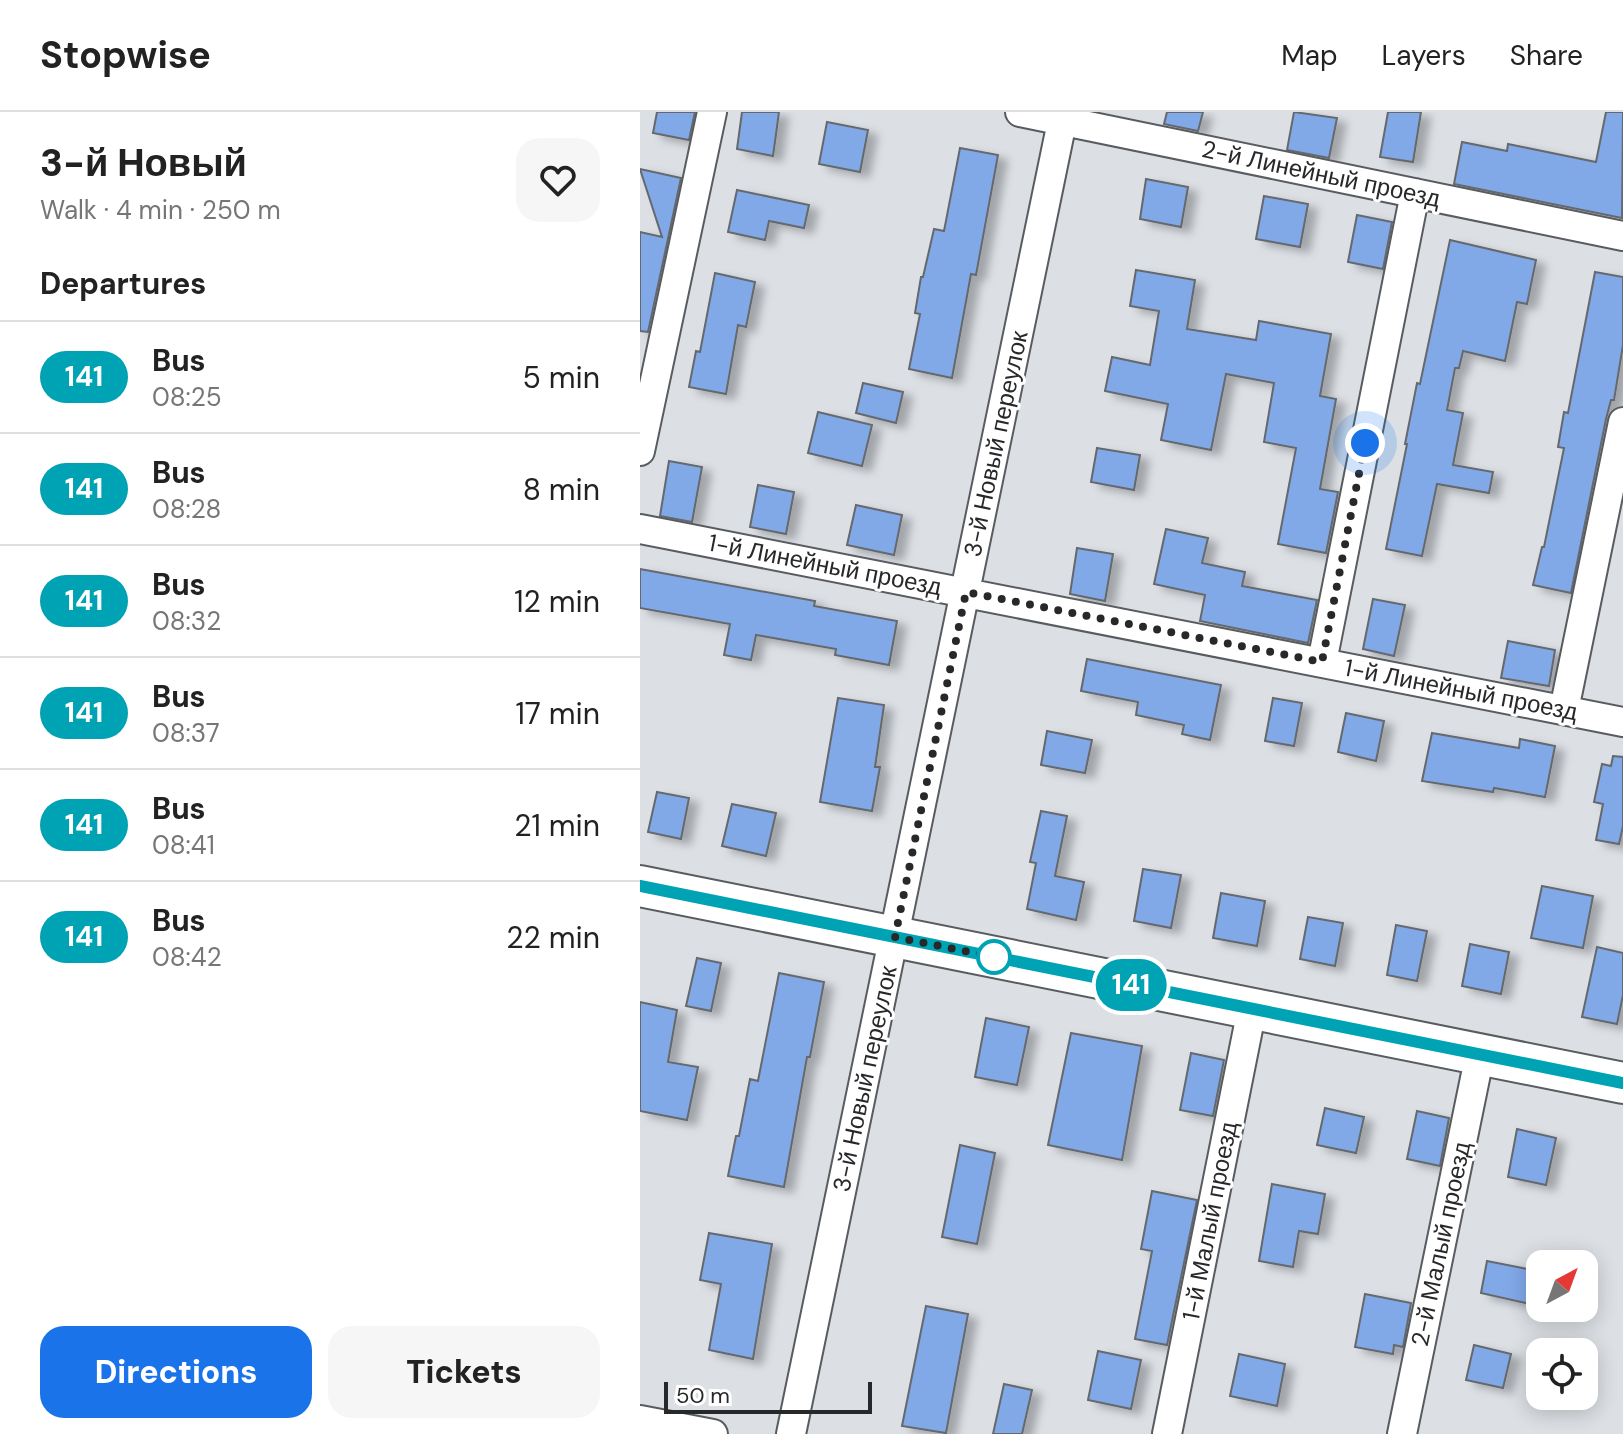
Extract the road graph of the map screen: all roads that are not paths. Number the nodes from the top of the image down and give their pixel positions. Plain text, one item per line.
1 (712, 112) edge
2 (1020, 112) edge
3 (1064, 116) edge
4 (1415, 193) junction
5 (1623, 236) edge
6 (1623, 422) edge
7 (640, 451) edge
8 (640, 529) edge
9 (966, 592) junction
10 (1322, 662) junction
11 (1564, 710) junction
12 (1623, 722) edge
13 (640, 886) edge
14 (895, 937) junction
15 (1252, 1009) junction
16 (1480, 1054) junction
17 (1623, 1083) edge
18 (640, 1420) edge
19 (713, 1434) edge
20 (791, 1434) edge
21 (1167, 1434) edge
22 (1402, 1434) edge

1 - 7 street
2 - 3 street, 2-й Линейный проезд
3 - 4 street, 2-й Линейный проезд
3 - 9 street, 3-й Новый переулок
4 - 5 street, 2-й Линейный проезд
4 - 10 street
6 - 11 street
8 - 9 street, 1-й Линейный проезд
9 - 10 street, 1-й Линейный проезд
9 - 14 street, 3-й Новый переулок
10 - 11 street, 1-й Линейный проезд
11 - 12 street, 1-й Линейный проезд
13 - 14 main road
14 - 15 main road
14 - 20 street, 3-й Новый переулок
15 - 16 main road
15 - 21 street, 1-й Малый проезд
16 - 17 main road
16 - 22 street, 2-й Малый проезд
18 - 19 street

